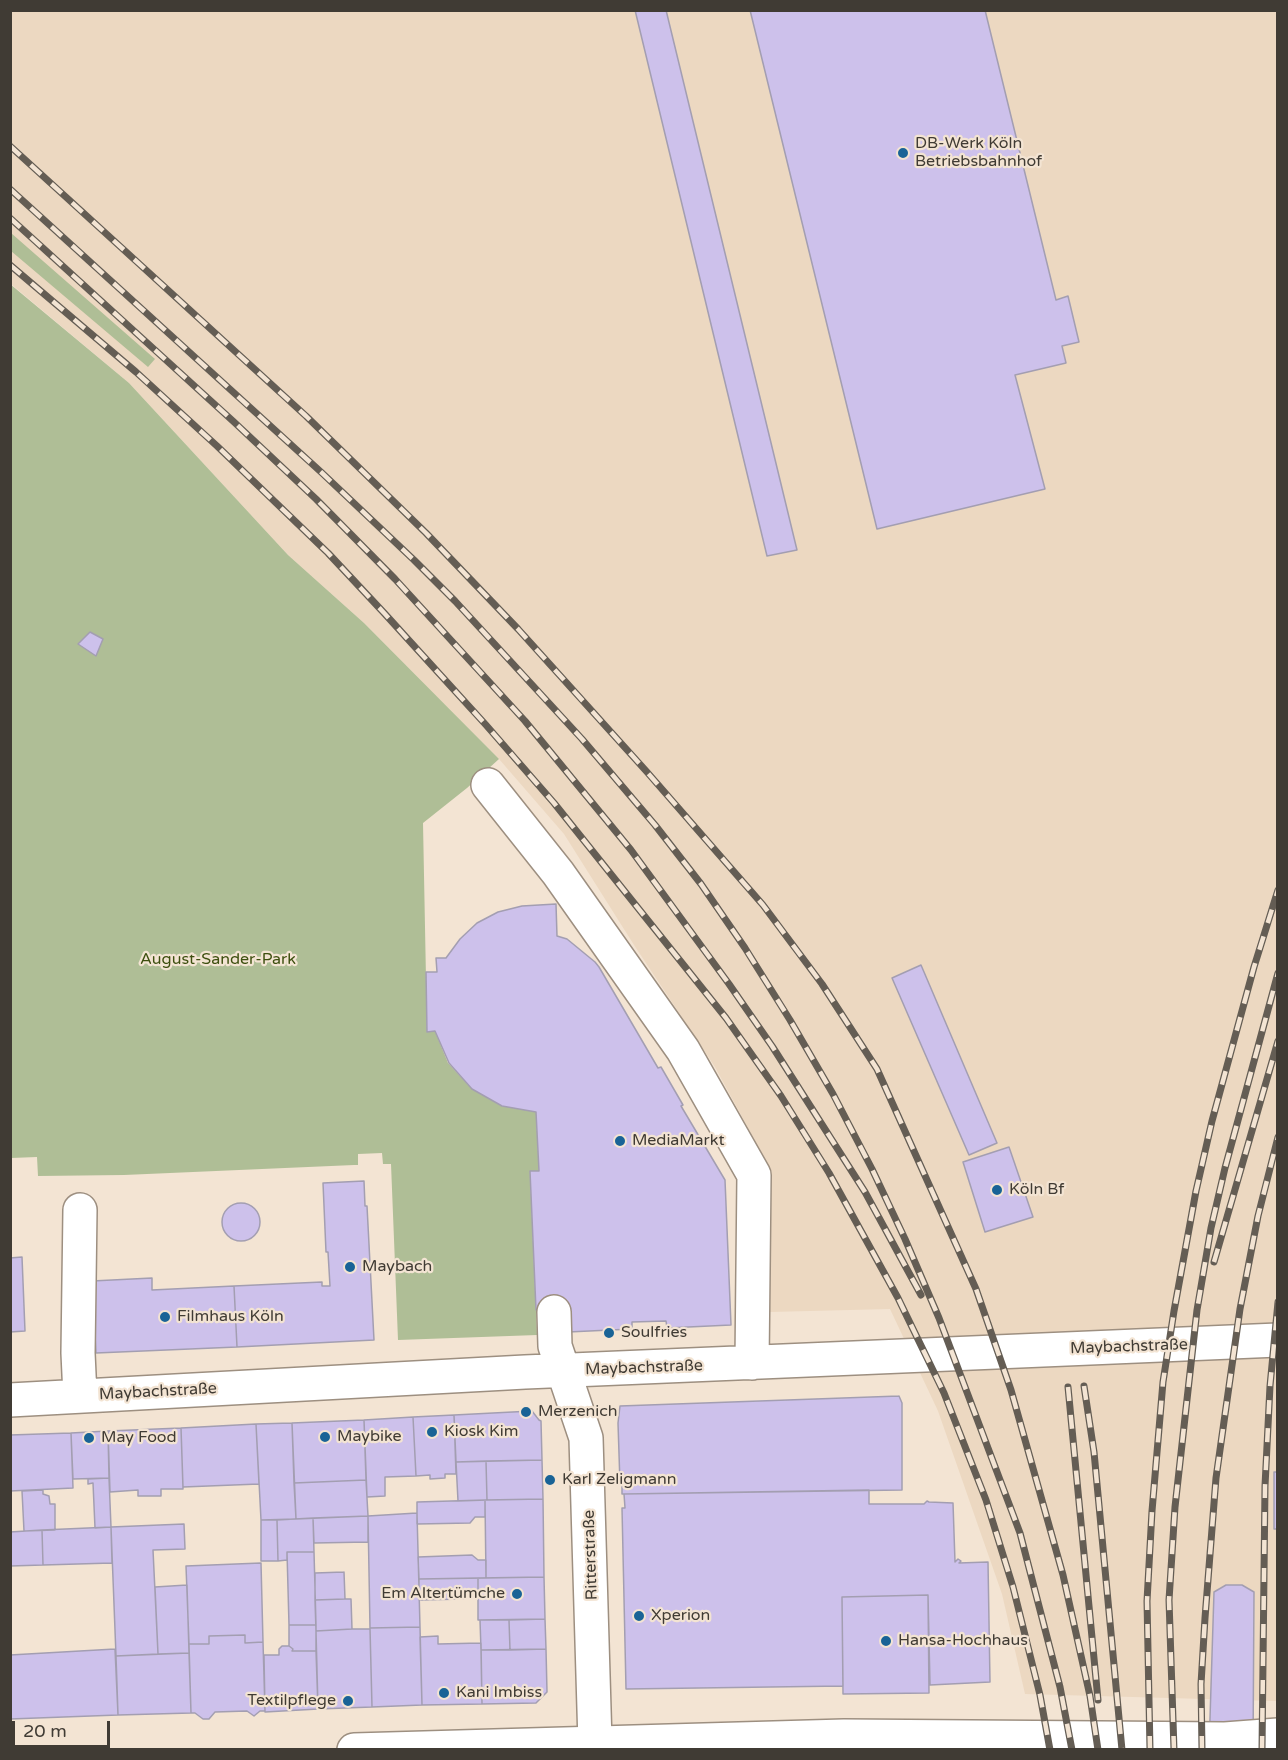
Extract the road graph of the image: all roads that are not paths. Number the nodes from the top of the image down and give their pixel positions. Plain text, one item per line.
1 (488, 785) dead end
2 (81, 1210) dead end
3 (554, 1312) dead end
4 (1278, 1340) edge
5 (752, 1363) junction
6 (564, 1371) junction
7 (80, 1396) junction
8 (10, 1400) edge
9 (1278, 1735) edge
10 (596, 1743) junction
11 (688, 1744) edge
12 (354, 1749) edge

1 - 5 street
2 - 7 street
3 - 6 street, Ritterstraße
4 - 5 street, Maybachstraße
5 - 6 street, Maybachstraße
6 - 7 street, Maybachstraße
6 - 10 street, Ritterstraße
7 - 8 street, Maybachstraße
9 - 11 street
10 - 11 street
10 - 12 street

